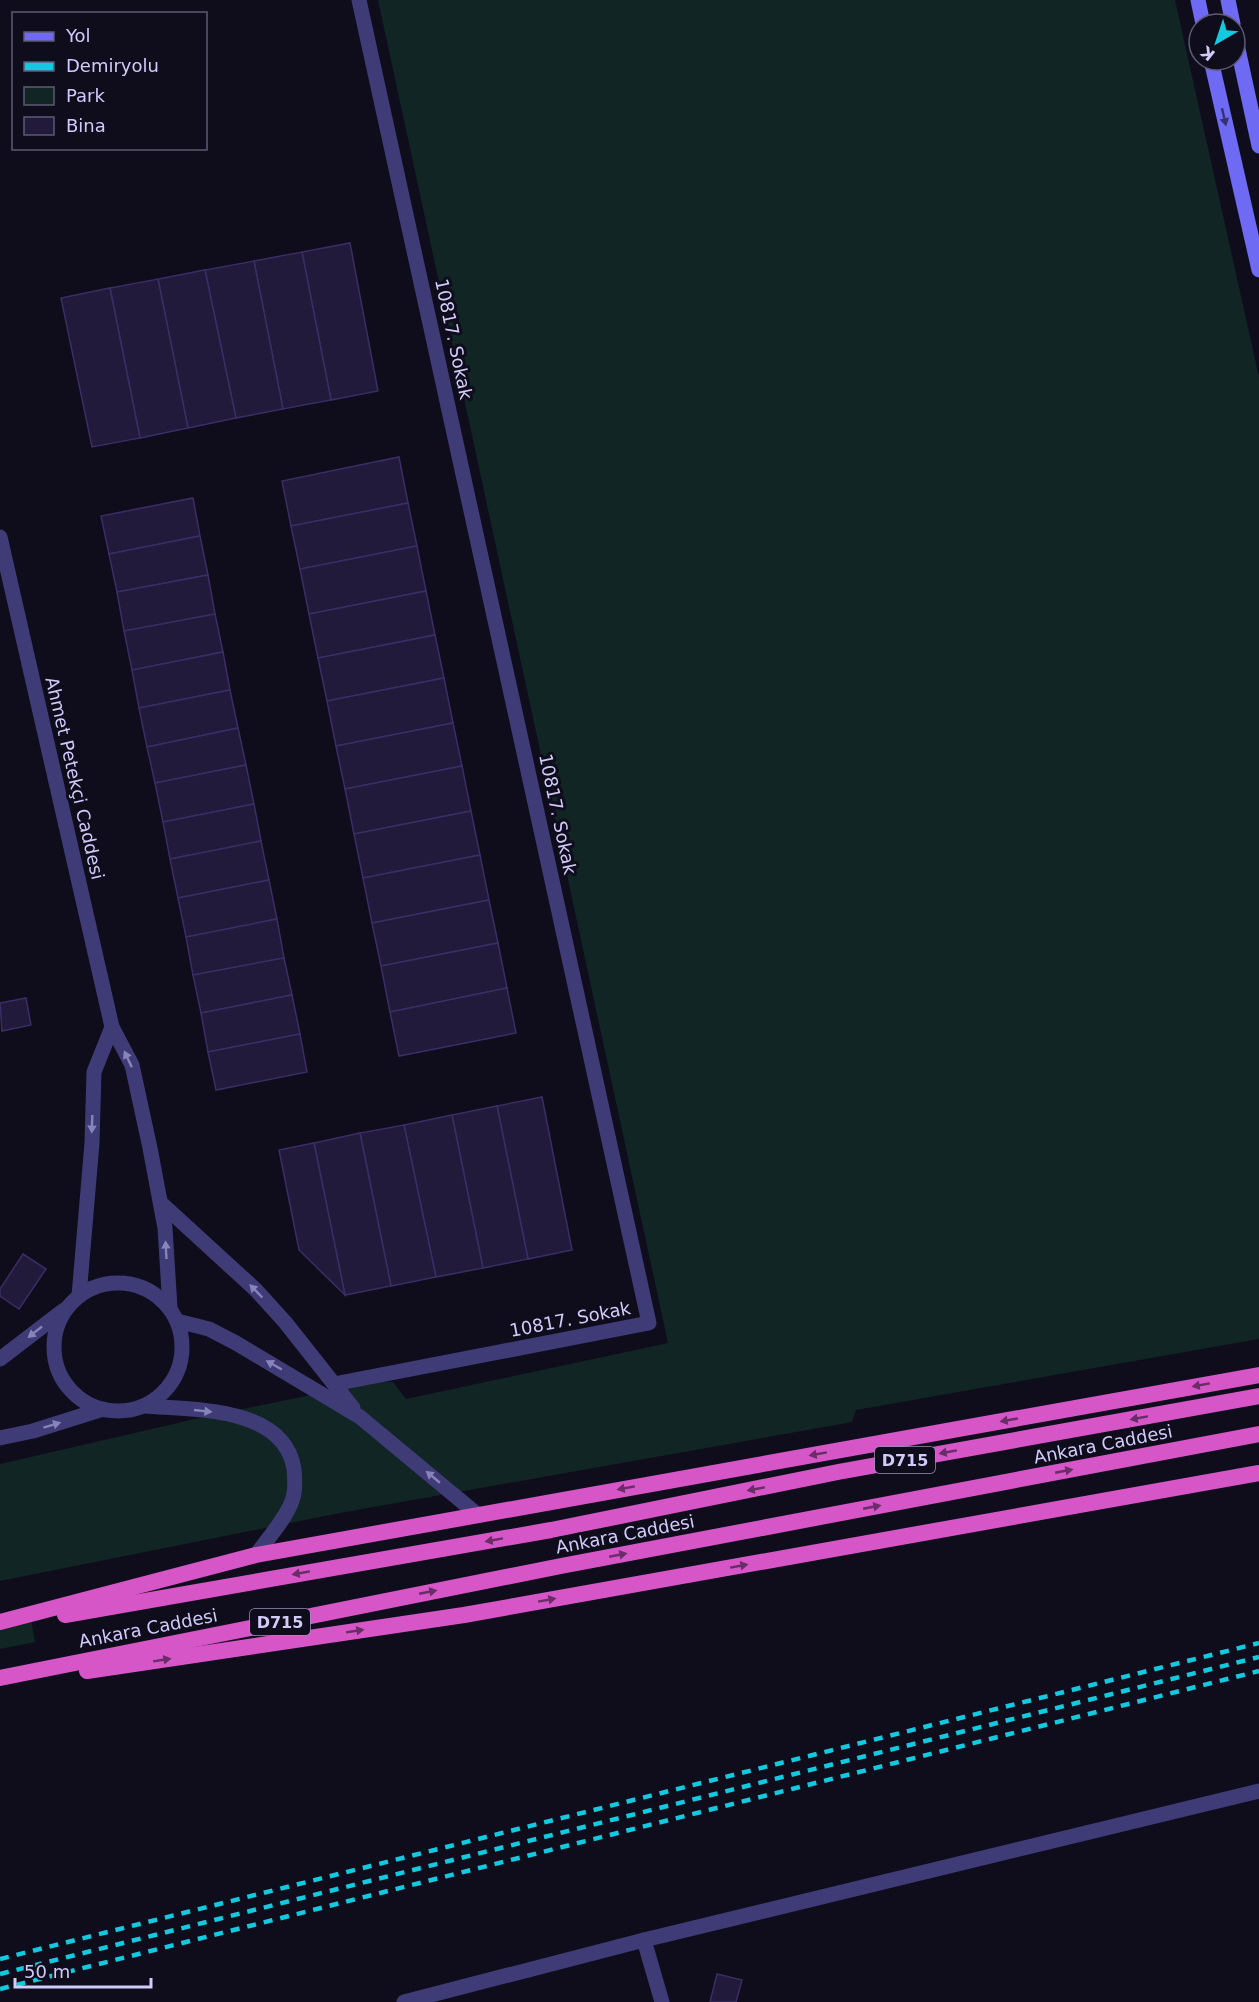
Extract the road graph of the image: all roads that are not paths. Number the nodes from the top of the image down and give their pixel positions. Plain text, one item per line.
1 (359, 0) edge
2 (1214, 72) edge
3 (1243, 72) edge
4 (1259, 146) edge
5 (1259, 270) edge
6 (0, 537) edge
7 (112, 1027) junction
8 (161, 1203) junction
9 (74, 1301) junction
10 (173, 1315) junction
11 (0, 1359) edge
12 (1259, 1375) edge
13 (334, 1384) junction
14 (1259, 1396) edge
15 (145, 1406) junction
16 (103, 1410) junction
17 (360, 1417) junction
18 (1259, 1434) edge
19 (0, 1438) edge
20 (1259, 1473) edge
21 (478, 1515) junction
22 (256, 1555) junction
23 (0, 1624) edge
24 (0, 1678) edge
25 (0, 1684) edge
26 (1259, 1791) edge
27 (644, 1940) junction
28 (404, 2002) edge
29 (662, 2002) edge

1 - 13 street, 10817. Sokak
2 -> 5 main road
3 - 4 main road
6 - 7 street, Ahmet Petekçi Caddesi
8 -> 7 street, Ahmet Petekçi Caddesi
7 -> 9 street
10 -> 8 street, Ahmet Petekçi Caddesi
13 -> 8 street
9 - 10 street
9 -> 11 street
9 - 16 street
10 - 15 street
17 -> 10 street
12 -> 21 highway
13 - 17 street
14 -> 23 highway, Ankara Caddesi / D715
15 - 16 street
15 -> 22 street
19 -> 16 street
21 -> 17 street
24 -> 18 highway, Ankara Caddesi / D715
25 -> 20 highway
21 - 22 highway
22 - 23 highway
26 - 27 street
27 - 28 street
27 - 29 street

